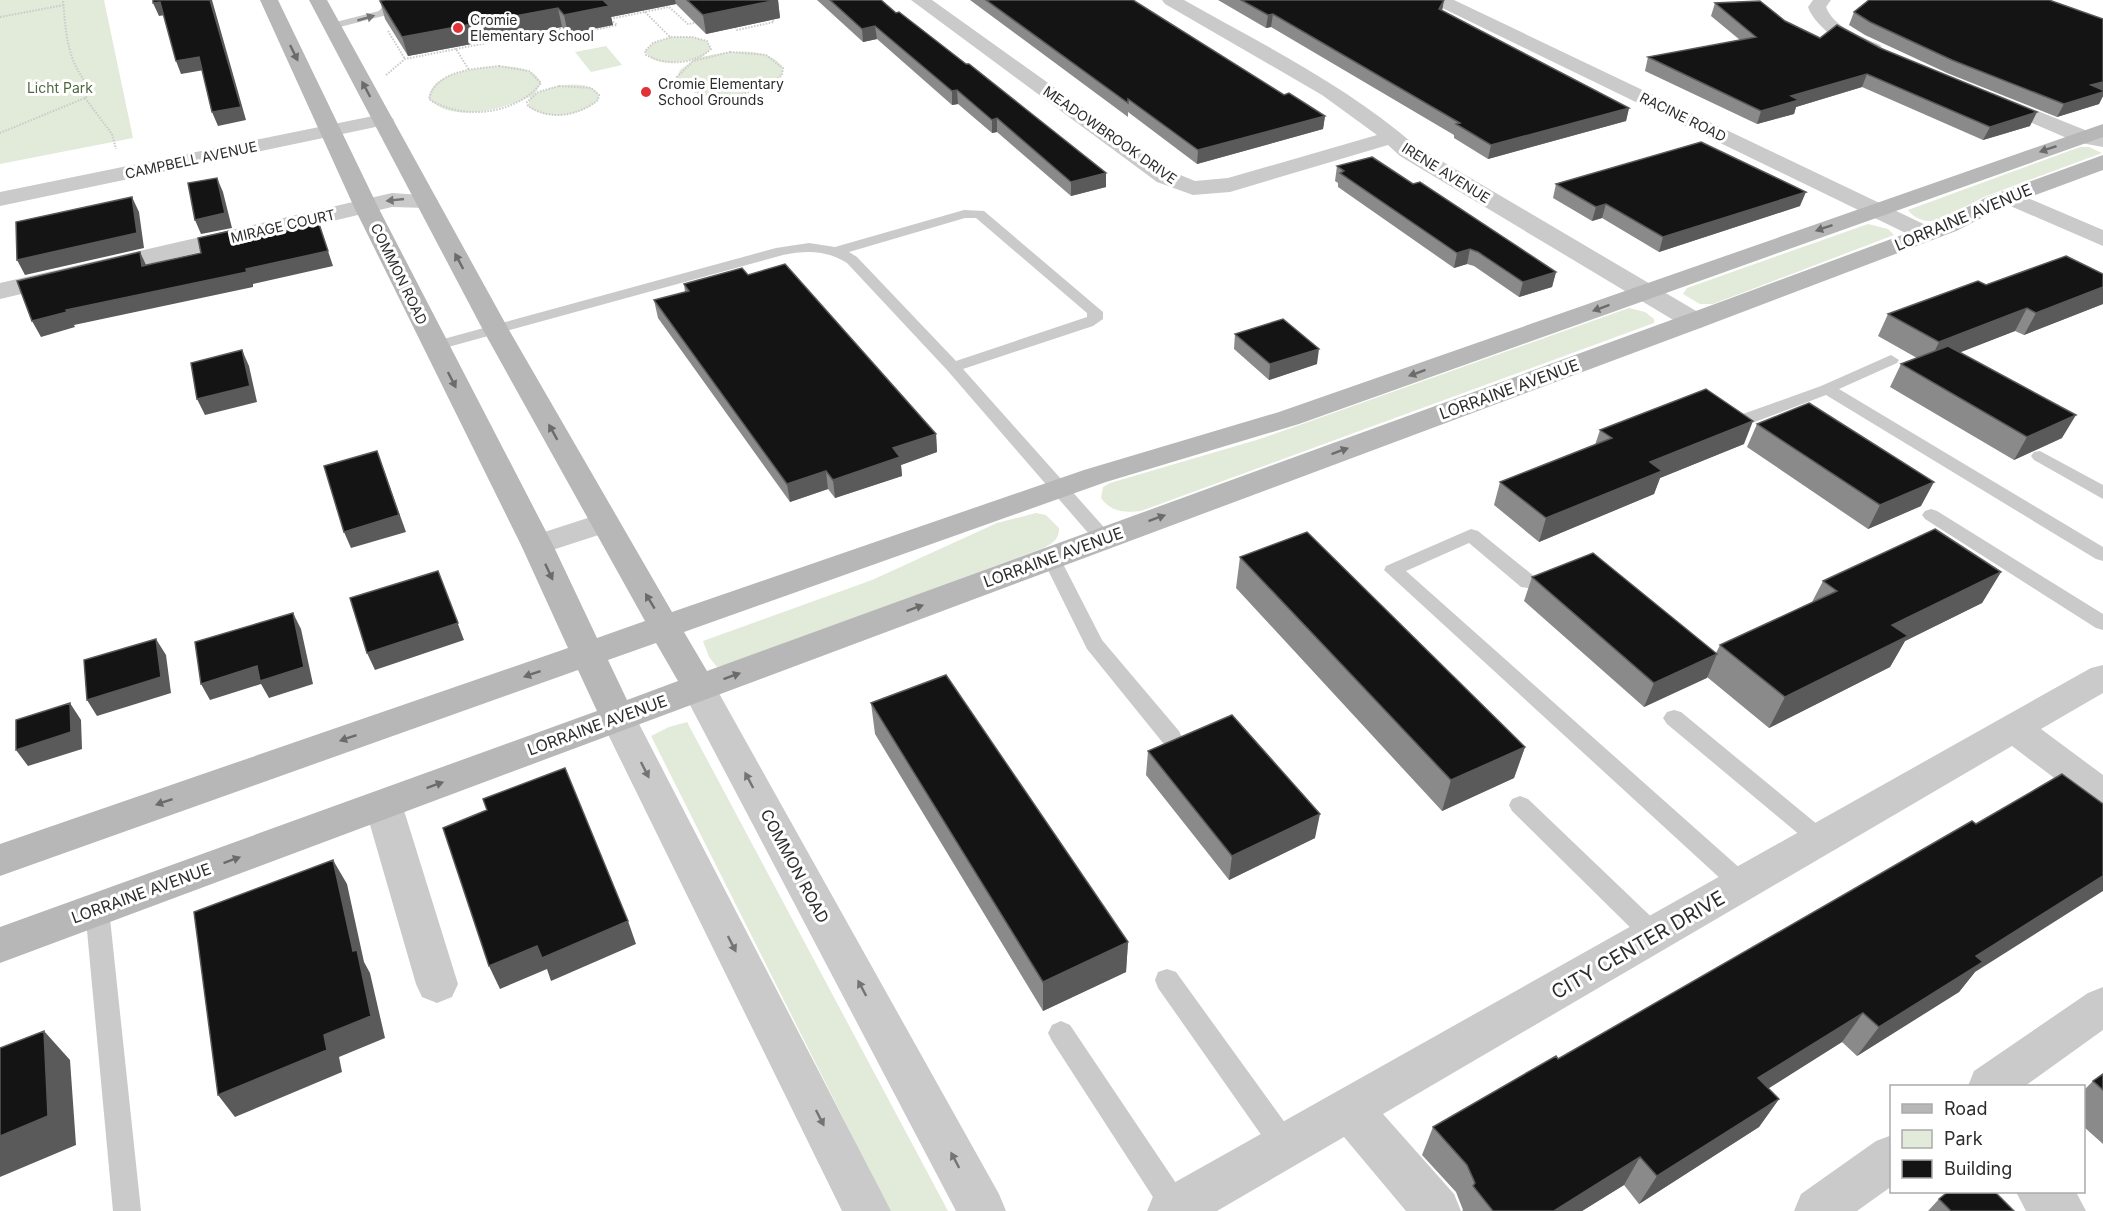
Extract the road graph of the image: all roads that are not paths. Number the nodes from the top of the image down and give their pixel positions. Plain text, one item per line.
1 (269, 0) edge
2 (318, 0) edge
3 (385, 0) edge
4 (920, 0) edge
5 (1171, 0) edge
6 (1440, 0) edge
7 (1822, 0) edge
8 (332, 26) junction
9 (1894, 59) edge
10 (1970, 90) edge
11 (383, 120) junction
12 (332, 131) junction
13 (2097, 136) edge
14 (1392, 137) junction
15 (2103, 162) edge
16 (2009, 197) junction
17 (0, 199) edge
18 (426, 201) junction
19 (366, 207) junction
20 (1876, 210) junction
21 (1926, 234) junction
22 (2103, 239) edge
23 (839, 250) junction
24 (0, 291) edge
25 (1645, 292) junction
26 (1694, 321) junction
27 (496, 330) junction
28 (435, 346) junction
29 (1891, 360) dead end
30 (953, 367) junction
31 (1827, 388) junction
32 (1746, 419) edge
33 (2040, 456) edge
34 (1059, 489) junction
35 (2103, 493) edge
36 (1931, 515) dead end
37 (603, 523) junction
38 (1103, 538) junction
39 (537, 545) junction
40 (2103, 555) edge
41 (1051, 558) junction
42 (1528, 582) dead end
43 (2103, 623) edge
44 (665, 627) junction
45 (587, 654) junction
46 (2103, 677) edge
47 (699, 688) junction
48 (618, 718) junction
49 (1674, 718) dead end
50 (2015, 729) junction
51 (1171, 737) dead end
52 (2103, 795) edge
53 (383, 804) junction
54 (1520, 805) dead end
55 (1821, 840) junction
56 (0, 860) edge
57 (1743, 885) junction
58 (97, 909) junction
59 (1655, 936) junction
60 (0, 945) edge
61 (1167, 981) dead end
62 (437, 984) dead end
63 (2103, 1006) edge
64 (1062, 1033) dead end
65 (1991, 1085) edge
66 (1350, 1110) junction
67 (1286, 1147) junction
68 (1890, 1158) edge
69 (2042, 1193) edge
70 (1174, 1209) edge
71 (126, 1211) edge
72 (867, 1211) edge
73 (982, 1211) edge
74 (1437, 1211) edge
75 (1818, 1211) edge
76 (2062, 1211) edge

1 -> 12 street, COMMON ROAD
2 - 8 street, COMMON ROAD
8 -> 3 lane
4 - 14 street, MEADOWBROOK DRIVE
5 - 14 street, IRENE AVENUE
6 - 20 street, RACINE ROAD
7 - 9 street
11 -> 8 street, COMMON ROAD
10 - 13 street
11 - 12 street, CAMPBELL AVENUE
11 - 18 street, COMMON ROAD
12 - 17 street, CAMPBELL AVENUE
12 - 19 street, COMMON ROAD
13 -> 20 street, LORRAINE AVENUE
14 - 25 street, IRENE AVENUE
15 - 16 street, LORRAINE AVENUE
16 - 21 street, LORRAINE AVENUE
16 - 22 street
18 -> 19 street, MIRAGE COURT
27 -> 18 street, COMMON ROAD
19 - 24 street, MIRAGE COURT
19 - 28 street, COMMON ROAD
20 - 21 street, RACINE ROAD
20 -> 25 street, LORRAINE AVENUE
21 - 26 street, LORRAINE AVENUE
23 - 27 lane
23 - 30 lane
23 - 30 lane
25 - 26 street, IRENE AVENUE
25 -> 34 street, LORRAINE AVENUE
38 -> 26 street, LORRAINE AVENUE
27 - 28 lane
37 -> 27 street, COMMON ROAD
28 -> 39 street, COMMON ROAD
29 - 31 lane
30 - 34 lane
31 - 32 lane
31 - 40 lane
33 - 35 lane
34 - 38 lane
34 - 44 street, LORRAINE AVENUE
36 - 43 lane
37 - 39 street
44 -> 37 street, COMMON ROAD
38 - 41 street, LORRAINE AVENUE
39 -> 45 street, COMMON ROAD
47 -> 41 street, LORRAINE AVENUE
41 - 51 lane
42 - 57 lane
44 - 45 street, LORRAINE AVENUE
44 - 47 street, COMMON ROAD
45 - 48 street, COMMON ROAD
45 -> 56 street, LORRAINE AVENUE
46 - 50 street, CITY CENTER DRIVE
47 - 48 street, LORRAINE AVENUE
73 -> 47 street, COMMON ROAD
53 -> 48 street, LORRAINE AVENUE
48 -> 72 street, COMMON ROAD
49 - 55 lane
50 - 52 street
50 - 55 street, CITY CENTER DRIVE
58 -> 53 street, LORRAINE AVENUE
53 - 62 street
54 - 59 lane
55 - 57 street, CITY CENTER DRIVE
57 - 59 street, CITY CENTER DRIVE
58 - 60 street, LORRAINE AVENUE
58 - 71 lane
59 - 66 street, CITY CENTER DRIVE
61 - 67 lane
63 - 65 street
64 - 70 lane
66 - 67 street, CITY CENTER DRIVE
66 - 74 street
67 - 70 street, CITY CENTER DRIVE
68 - 75 street
69 - 76 street

